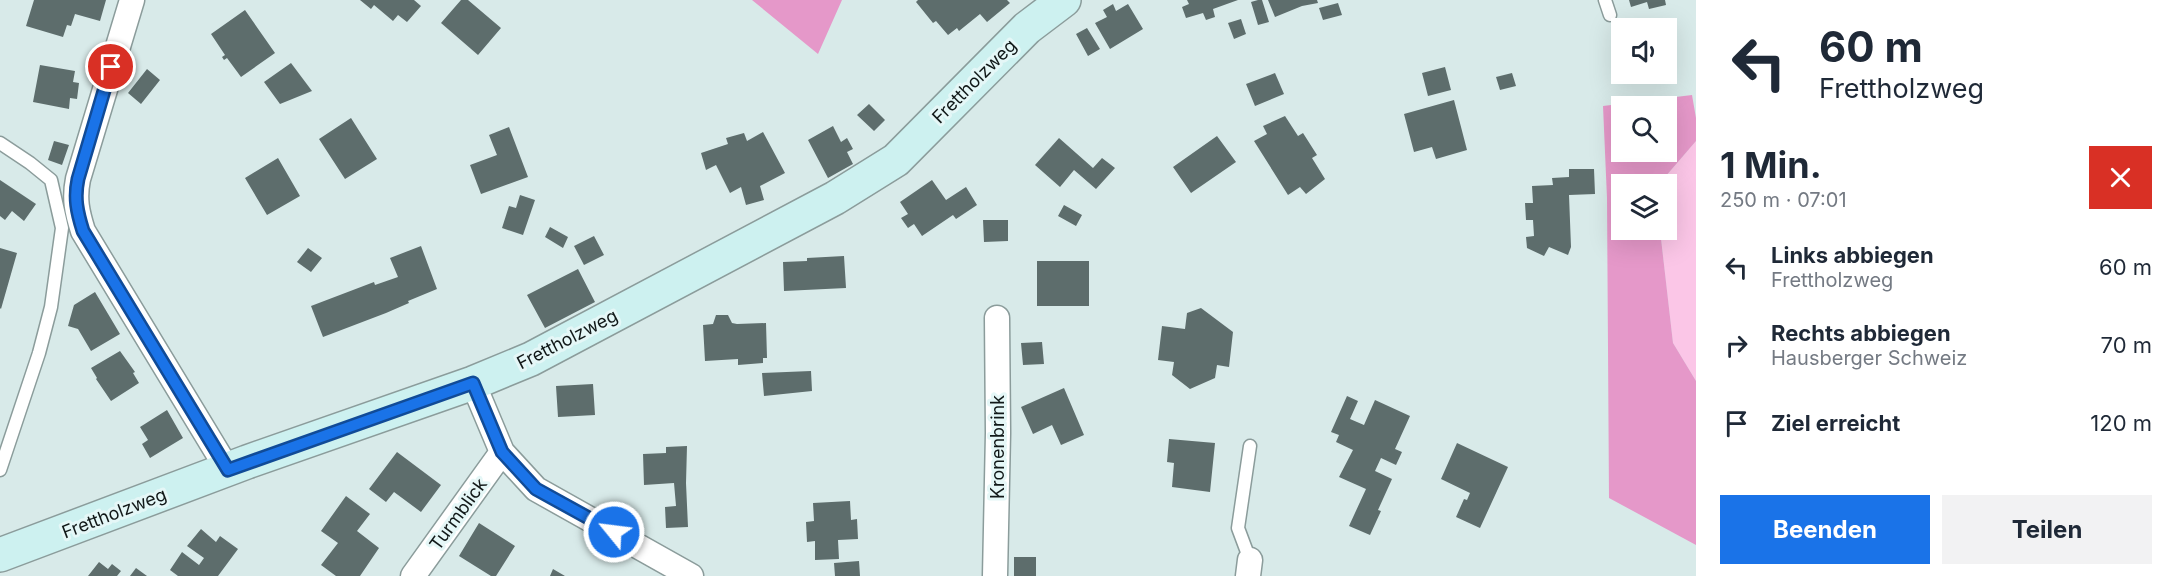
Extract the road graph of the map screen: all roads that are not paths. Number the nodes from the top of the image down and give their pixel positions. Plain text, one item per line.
1 (132, 0) edge
2 (1065, 0) edge
3 (1605, 0) edge
4 (1610, 15) dead end
5 (0, 143) edge
6 (997, 318) dead end
7 (473, 383) junction
8 (1250, 446) dead end
9 (502, 452) junction
10 (0, 470) edge
11 (228, 470) junction
12 (0, 555) edge
13 (1249, 568) edge
14 (414, 576) edge
15 (691, 576) edge
16 (995, 576) edge

1 - 11 street
2 - 7 street, Frettholzweg
3 - 4 lane
5 - 10 lane
6 - 16 street, Kronenbrink
7 - 9 street
7 - 11 street, Frettholzweg
8 - 13 lane
9 - 14 street, Turmblick
9 - 15 street
11 - 12 street, Frettholzweg

